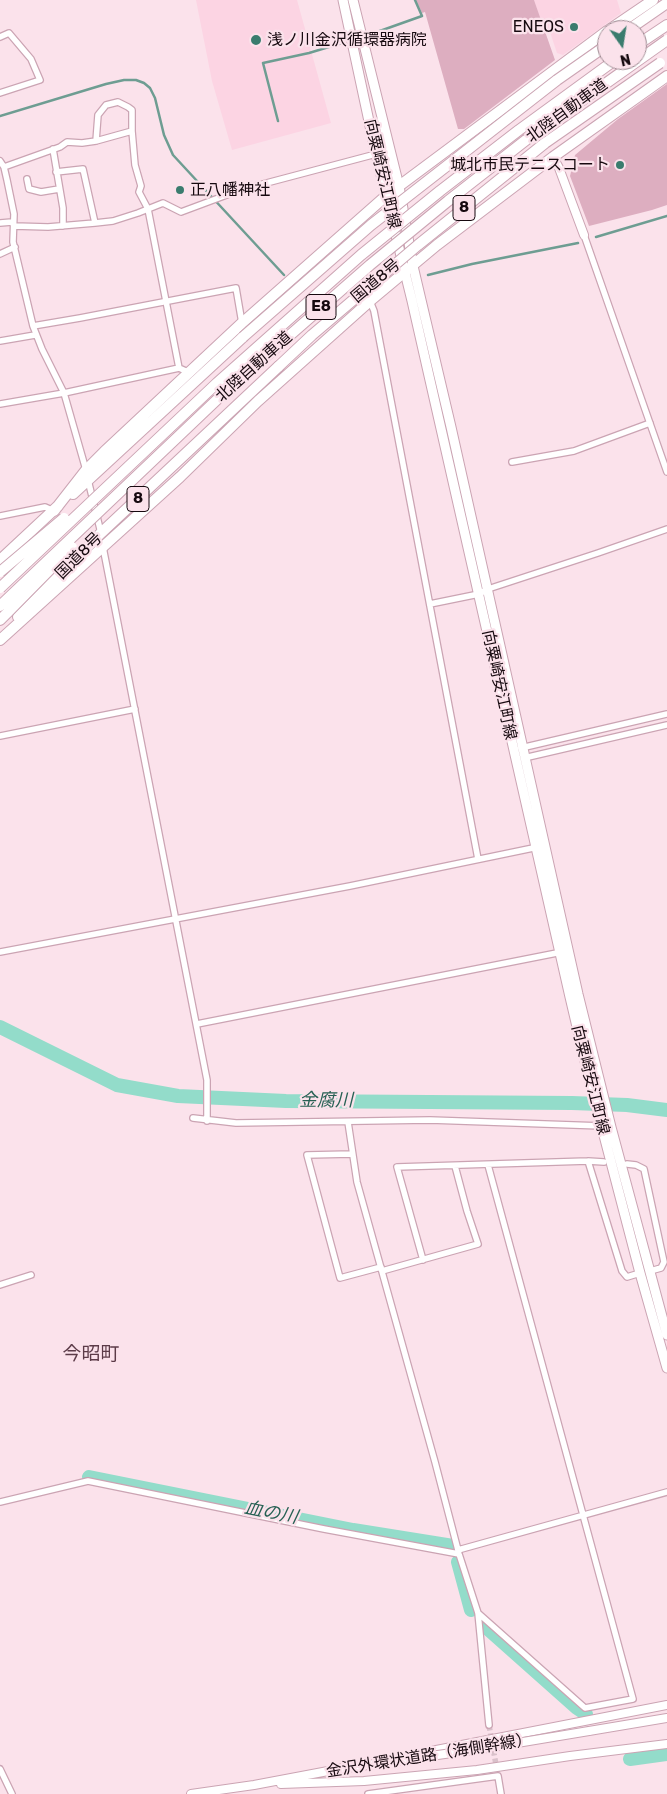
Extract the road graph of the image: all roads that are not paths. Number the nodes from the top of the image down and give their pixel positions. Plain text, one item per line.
1 (342, 0) edge
2 (353, 0) edge
3 (660, 3) edge
4 (627, 20) edge
5 (640, 20) edge
6 (667, 25) edge
7 (0, 37) edge
8 (597, 38) edge
9 (647, 38) edge
10 (667, 40) edge
11 (597, 52) edge
12 (664, 60) edge
13 (601, 70) edge
14 (667, 76) edge
15 (0, 93) edge
16 (132, 131) junction
17 (96, 141) junction
18 (53, 149) junction
19 (376, 154) junction
20 (553, 158) junction
21 (0, 161) edge
22 (4, 166) junction
23 (56, 172) junction
24 (27, 179) dead end
25 (399, 186) junction
26 (59, 190) junction
27 (387, 195) junction
28 (148, 209) junction
29 (0, 222) edge
30 (96, 223) junction
31 (14, 226) junction
32 (63, 226) junction
33 (584, 235) joint
34 (15, 247) junction
35 (0, 254) edge
36 (409, 269) junction
37 (165, 300) junction
38 (370, 301) junction
39 (242, 323) junction
40 (32, 326) junction
41 (36, 335) junction
42 (0, 341) edge
43 (183, 370) junction
44 (64, 392) junction
45 (0, 404) edge
46 (176, 421) junction
47 (650, 423) junction
48 (155, 459) junction
49 (512, 462) dead end
50 (667, 472) edge
51 (87, 475) junction
52 (54, 511) junction
53 (0, 516) edge
54 (667, 528) edge
55 (102, 533) junction
56 (103, 547) junction
57 (0, 560) edge
58 (0, 572) edge
59 (0, 588) edge
60 (488, 589) junction
61 (479, 594) junction
62 (430, 604) junction
63 (0, 606) edge
64 (0, 620) edge
65 (0, 636) edge
66 (0, 640) edge
67 (135, 709) junction
68 (667, 714) edge
69 (667, 725) edge
70 (0, 736) edge
71 (523, 747) junction
72 (514, 754) junction
73 (525, 758) junction
74 (545, 845) junction
75 (535, 847) junction
76 (478, 859) junction
77 (176, 919) junction
78 (564, 951) junction
79 (0, 952) edge
80 (197, 1024) junction
81 (194, 1118) dead end
82 (207, 1119) junction
83 (348, 1122) junction
84 (606, 1127) junction
85 (352, 1154) junction
86 (588, 1161) junction
87 (604, 1162) dead end
88 (627, 1164) dead end
89 (488, 1165) junction
90 (455, 1166) junction
91 (423, 1260) junction
92 (382, 1269) junction
93 (650, 1271) junction
94 (640, 1273) junction
95 (31, 1275) dead end
96 (0, 1285) edge
97 (667, 1335) edge
98 (667, 1368) edge
99 (667, 1492) edge
100 (0, 1502) edge
101 (584, 1516) junction
102 (458, 1552) junction
103 (478, 1613) junction
104 (667, 1705) edge
105 (667, 1718) edge
106 (489, 1725) tunnel mouth
107 (667, 1744) edge
108 (0, 1769) edge
109 (339, 1769) junction
110 (254, 1785) junction
111 (12, 1794) edge
112 (191, 1794) edge
113 (368, 1794) edge
114 (501, 1794) edge

1 - 19 main road, 向粟崎安江町線
2 - 25 main road, 向粟崎安江町線
3 - 4 highway
3 - 5 highway
6 - 9 highway
7 - 15 street
8 - 25 highway
10 - 48 highway, 北陸自動車道 / E8, bridge
11 - 51 highway, bridge
12 - 55 highway, 国道8号 / 8, bridge
13 - 46 highway, 北陸自動車道 / E8, bridge
14 - 20 highway
16 - 17 street
16 - 17 street
16 - 28 street
17 - 18 street
18 - 22 street
18 - 23 street
19 - 27 main road, 向粟崎安江町線
19 - 28 street
20 - 33 street
20 - 36 highway
21 - 22 street
22 - 31 street
23 - 26 street
23 - 30 street
24 - 26 street
25 - 27 highway
25 - 36 main road, 向粟崎安江町線
26 - 32 street
27 - 36 main road, 向粟崎安江町線
27 - 39 highway
28 - 30 street
28 - 37 street
29 - 31 street
30 - 32 street
31 - 32 street
31 - 34 street
33 - 47 street
34 - 35 street
34 - 40 street
36 - 38 highway
36 - 60 main road, 向粟崎安江町線
36 - 61 main road, 向粟崎安江町線
37 - 39 street
37 - 40 street
37 - 43 street
38 - 56 highway
38 - 62 street
39 - 43 highway
40 - 41 street
41 - 42 street
41 - 44 street
43 - 44 street
43 - 51 highway
44 - 45 street
44 - 51 street
46 - 58 highway, bridge
46 - 59 highway, 北陸自動車道 / E8, bridge
47 - 49 street
47 - 50 street
48 - 63 highway, 北陸自動車道 / E8, bridge
48 - 64 highway, bridge
51 - 52 highway
51 - 55 street
52 - 53 street
52 - 57 highway
54 - 60 street
55 - 65 highway, 国道8号 / 8
56 - 66 highway
56 - 67 street
60 - 61 street
60 - 71 main road, 向粟崎安江町線
61 - 62 street
61 - 72 main road, 向粟崎安江町線
62 - 76 street
67 - 70 street
67 - 77 street
68 - 71 street
69 - 73 street
71 - 72 street
71 - 73 main road, 向粟崎安江町線
72 - 73 street
72 - 75 main road, 向粟崎安江町線
73 - 74 main road, 向粟崎安江町線
74 - 75 street
74 - 78 main road, 向粟崎安江町線
75 - 76 street
75 - 78 main road, 向粟崎安江町線
76 - 77 street
77 - 79 street
77 - 80 street
78 - 80 street
78 - 84 main road, 向粟崎安江町線
80 - 82 street
81 - 82 street
82 - 83 street
83 - 84 street
83 - 85 street
84 - 93 main road, 向粟崎安江町線
84 - 94 main road, 向粟崎安江町線
85 - 92 street
85 - 92 street
86 - 87 street
86 - 89 street
86 - 94 street
88 - 93 street
89 - 90 street
89 - 101 street
90 - 91 street
90 - 91 street
91 - 92 street
92 - 102 street
93 - 97 main road, 向粟崎安江町線
94 - 98 main road, 向粟崎安江町線
95 - 96 street
99 - 101 street
100 - 102 street
101 - 102 street
101 - 103 street
102 - 103 street
103 - 106 street
104 - 109 street, bridge
105 - 109 street, 金沢外環状道路（海側幹線）, bridge
107 - 110 street
108 - 111 street
109 - 110 street, 金沢外環状道路（海側幹線）
110 - 112 street, 金沢外環状道路（海側幹線）
113 - 114 street

